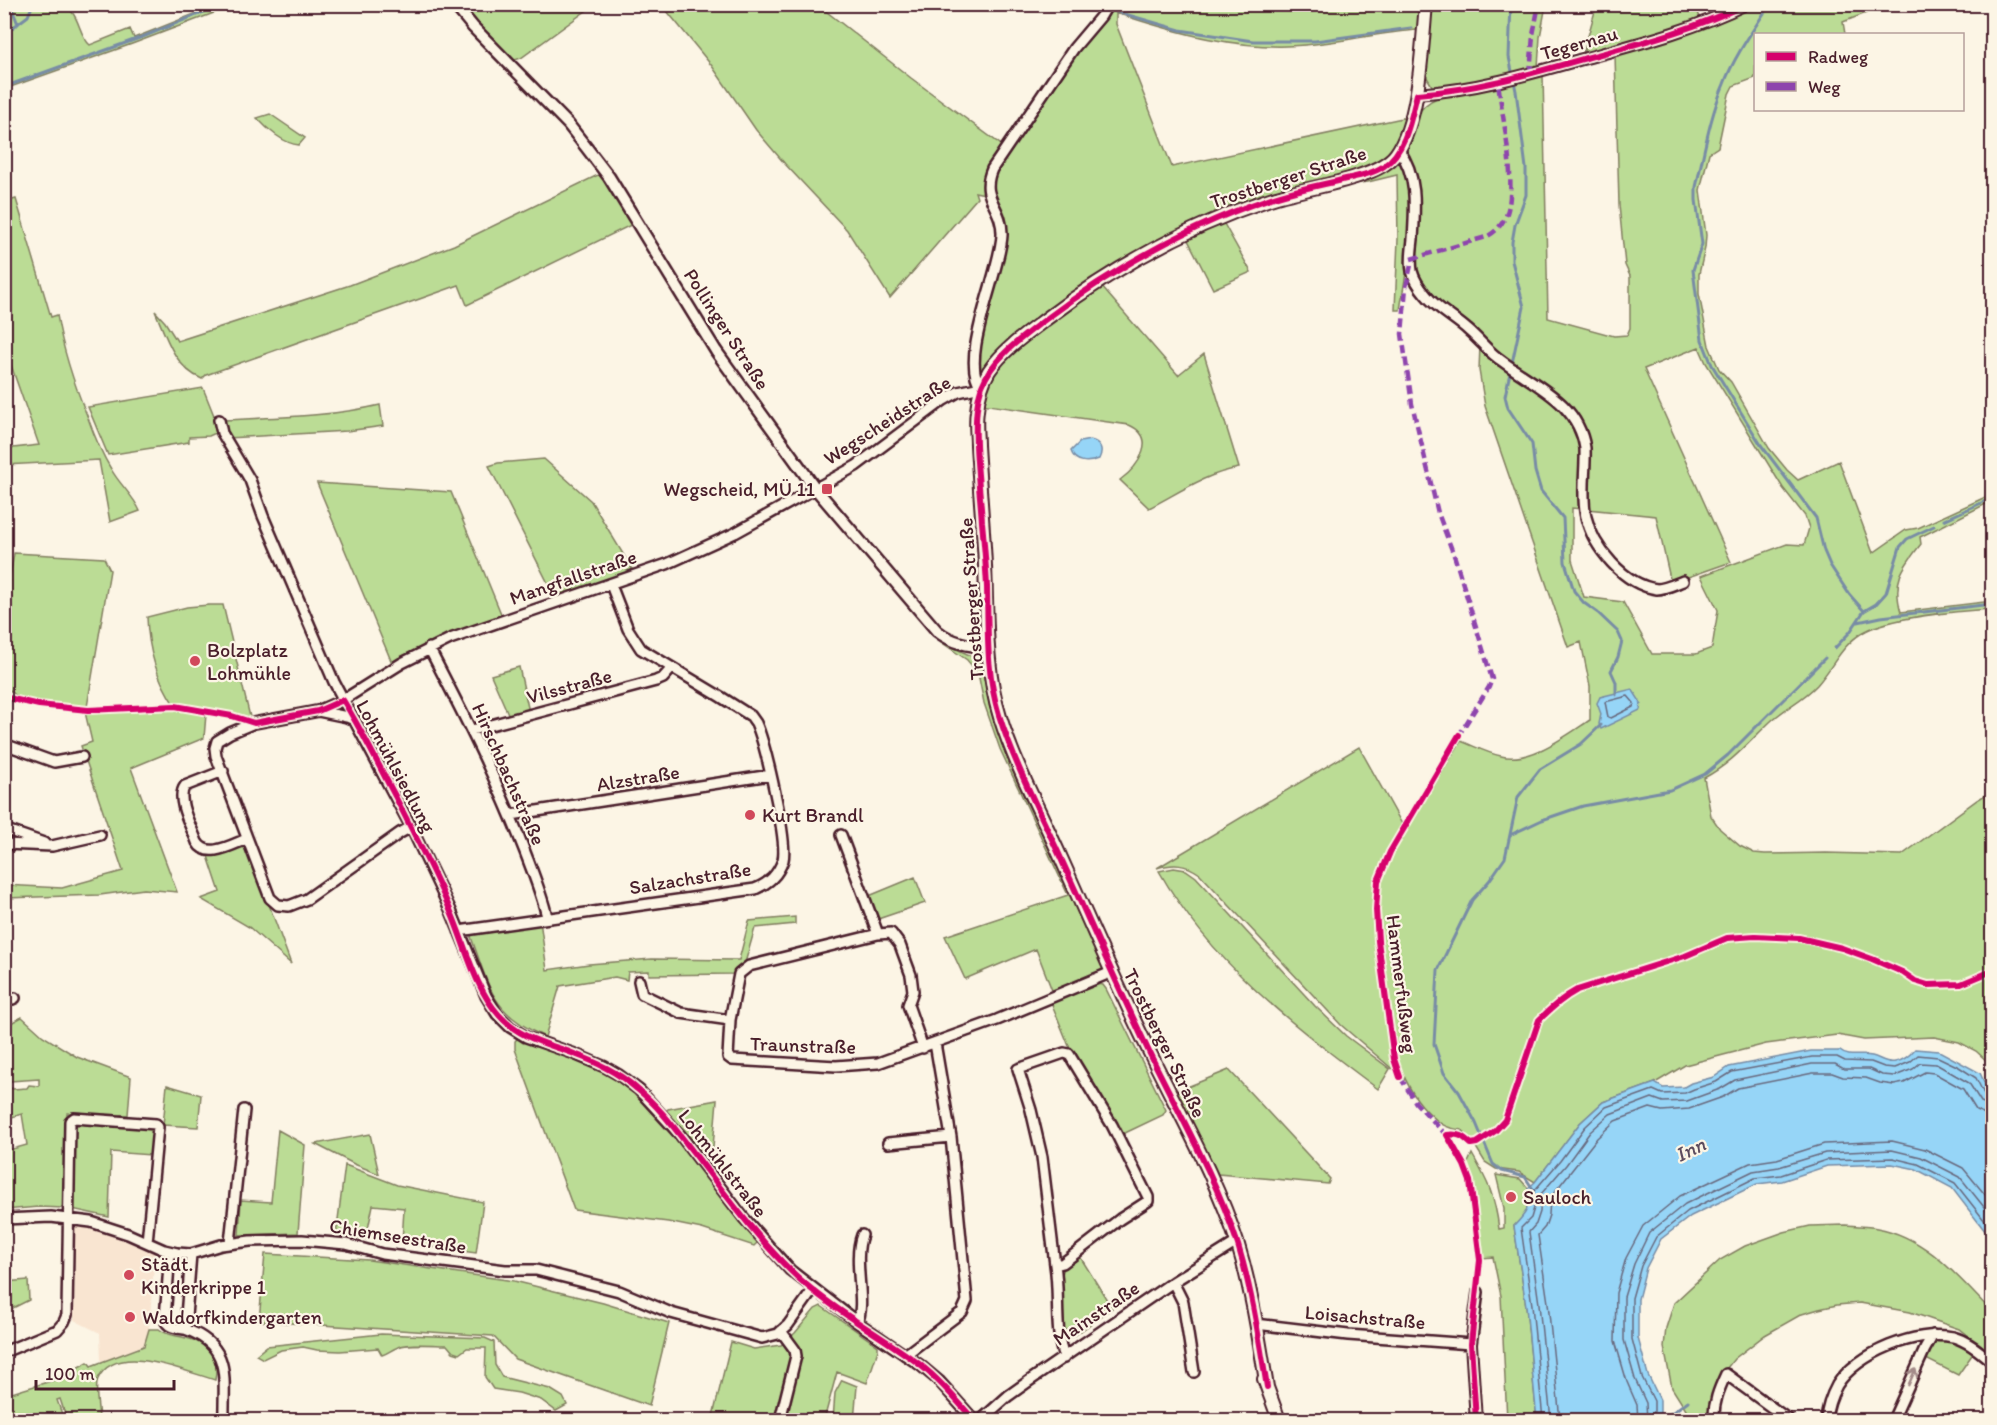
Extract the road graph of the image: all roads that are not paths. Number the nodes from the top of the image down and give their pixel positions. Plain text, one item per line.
1 (454, 4) edge
2 (1108, 4) edge
3 (1426, 4) edge
4 (1746, 4) edge
5 (1417, 94) junction
6 (1399, 150) junction
7 (981, 387) junction
8 (219, 420) dead end
9 (815, 488) junction
10 (1683, 581) dead end
11 (611, 585) junction
12 (988, 647) junction
13 (429, 648) junction
14 (671, 669) junction
15 (343, 700) junction
16 (318, 711) junction
17 (356, 721) junction
18 (472, 730) junction
19 (4, 744) edge
20 (82, 757) dead end
21 (223, 771) junction
22 (771, 775) junction
23 (511, 815) junction
24 (411, 827) junction
25 (4, 829) edge
26 (100, 835) dead end
27 (841, 835) dead end
28 (247, 839) junction
29 (4, 844) edge
30 (52, 846) junction
31 (547, 917) junction
32 (459, 931) junction
33 (878, 934) junction
34 (1112, 972) junction
35 (639, 981) dead end
36 (15, 998) dead end
37 (4, 1003) edge
38 (730, 1020) junction
39 (935, 1043) junction
40 (923, 1048) junction
41 (244, 1110) dead end
42 (951, 1137) junction
43 (888, 1143) dead end
44 (69, 1218) junction
45 (4, 1219) edge
46 (862, 1235) dead end
47 (147, 1242) junction
48 (1237, 1242) junction
49 (230, 1243) junction
50 (170, 1252) junction
51 (191, 1254) junction
52 (1055, 1265) junction
53 (1173, 1282) junction
54 (813, 1290) junction
55 (1478, 1292) dead end
56 (1252, 1305) junction
57 (857, 1322) junction
58 (1256, 1324) junction
59 (185, 1329) junction
60 (781, 1331) junction
61 (1933, 1335) junction
62 (1471, 1344) junction
63 (4, 1352) edge
64 (905, 1355) junction
65 (1064, 1358) junction
66 (1992, 1362) edge
67 (1194, 1372) dead end
68 (1267, 1387) junction
69 (224, 1420) edge
70 (780, 1420) edge
71 (974, 1420) edge
72 (981, 1420) edge
73 (1276, 1420) edge
74 (1476, 1420) edge
75 (1714, 1420) edge
76 (1789, 1420) edge
77 (1826, 1420) edge
78 (1893, 1420) edge

1 - 9 street, Pollinger Straße
2 - 7 street, Trostberger Straße
3 - 5 main road, Trostberger Straße
4 - 5 street, Tegernau
5 - 6 main road, Trostberger Straße
6 - 7 main road, Trostberger Straße
6 - 10 street
7 - 9 street, Wegscheidstraße
7 - 12 main road, Trostberger Straße
8 - 15 street, Lohmühlsiedlung
9 - 11 street, Mangfallstraße
9 - 12 street, Pollinger Straße
11 - 13 street, Mangfallstraße
11 - 14 street, Salzachstraße
12 - 34 main road, Trostberger Straße
13 - 15 street, Mangfallstraße
13 - 18 street, Hirschbachstraße
14 - 18 street, Vilsstraße
14 - 22 street, Salzachstraße
15 - 16 street, Lohmühlsiedlung
15 - 17 street, Lohmühlsiedlung
16 - 17 street, Lohmühlsiedlung
16 - 21 street, Lohmühlsiedlung
17 - 24 street, Lohmühlsiedlung
18 - 23 street, Hirschbachstraße
19 - 20 street
21 - 28 street, Lohmühlsiedlung
21 - 28 street
22 - 23 street, Alzstraße
22 - 31 street, Salzachstraße
23 - 31 street, Hirschbachstraße
24 - 28 street, Lohmühlsiedlung
24 - 32 street, Lohmühlsiedlung
25 - 30 street
26 - 30 street
27 - 33 street
29 - 30 street
31 - 32 street, Salzachstraße
32 - 54 street, Lohmühlstraße
33 - 38 street
33 - 40 street
34 - 39 street, Traunstraße
34 - 48 main road, Trostberger Straße
35 - 38 street, Traunstraße
36 - 37 street
38 - 40 street, Traunstraße
39 - 40 street, Traunstraße
39 - 42 street
41 - 49 street
42 - 43 street
42 - 64 street
44 - 45 street, Chiemseestraße
44 - 47 street, Chiemseestraße
44 - 47 street
44 - 63 street
46 - 57 street
47 - 50 street, Chiemseestraße
48 - 53 street, Mainstraße
48 - 56 main road, Trostberger Straße
49 - 51 street, Chiemseestraße
49 - 60 street, Chiemseestraße
50 - 51 street, Chiemseestraße
50 - 59 street
51 - 59 street
52 - 52 street
52 - 65 street
53 - 65 street, Mainstraße
53 - 67 street
54 - 57 street, Lohmühlstraße
54 - 60 street
55 - 62 street
56 - 58 main road, Trostberger Straße
56 - 68 main road, Trostberger Straße
57 - 64 street, Lohmühlstraße
58 - 62 street, Loisachstraße
58 - 68 main road, Trostberger Straße
59 - 69 street
60 - 70 street
61 - 66 street
61 - 77 street
78 -> 61 street
62 - 74 street
64 - 71 street, Lohmühlstraße
65 - 72 street, Mainstraße
68 - 73 main road, Trostberger Straße
75 - 76 street

